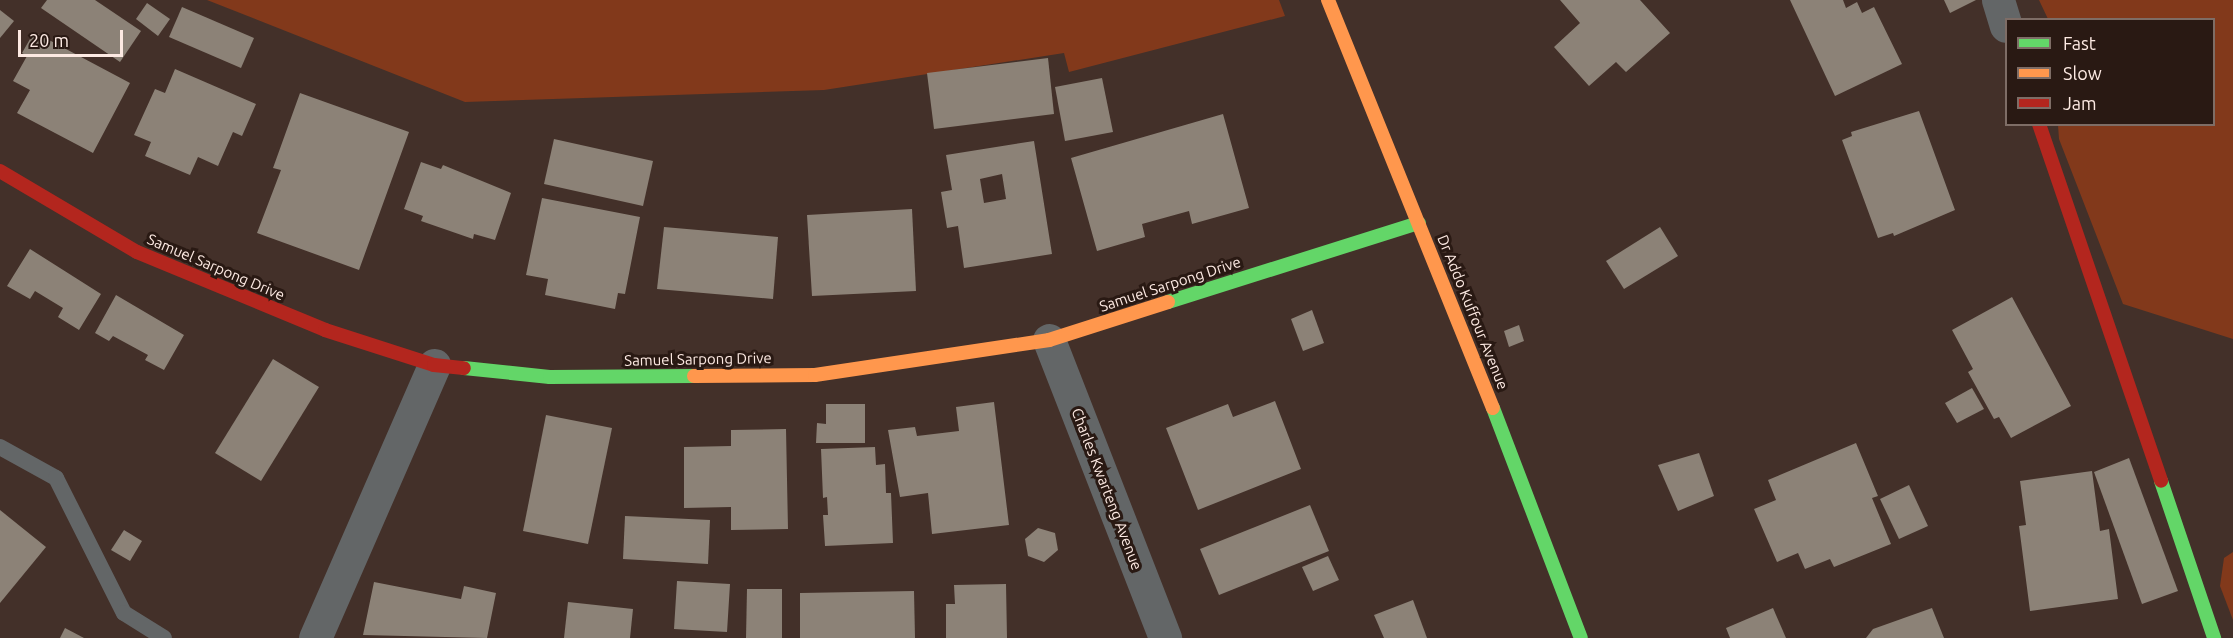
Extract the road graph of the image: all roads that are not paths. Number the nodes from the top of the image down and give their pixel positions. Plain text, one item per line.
1 (1328, 0) edge
2 (1998, 0) edge
3 (2005, 20) edge
4 (2039, 126) edge
5 (0, 171) edge
6 (1419, 223) junction
7 (1049, 340) junction
8 (434, 365) junction
9 (0, 447) edge
10 (164, 638) edge
11 (315, 638) edge
12 (1165, 638) edge
13 (1581, 638) edge
14 (2214, 638) edge

1 - 6 street, Dr Addo Kuffour Avenue
2 - 3 street
4 - 14 street
5 - 8 street, Samuel Sarpong Drive
6 - 7 street, Samuel Sarpong Drive
6 - 13 street, Dr Addo Kuffour Avenue
7 - 8 street, Samuel Sarpong Drive
7 - 12 street, Charles Kwarteng Avenue
8 - 11 street
9 - 10 lane

